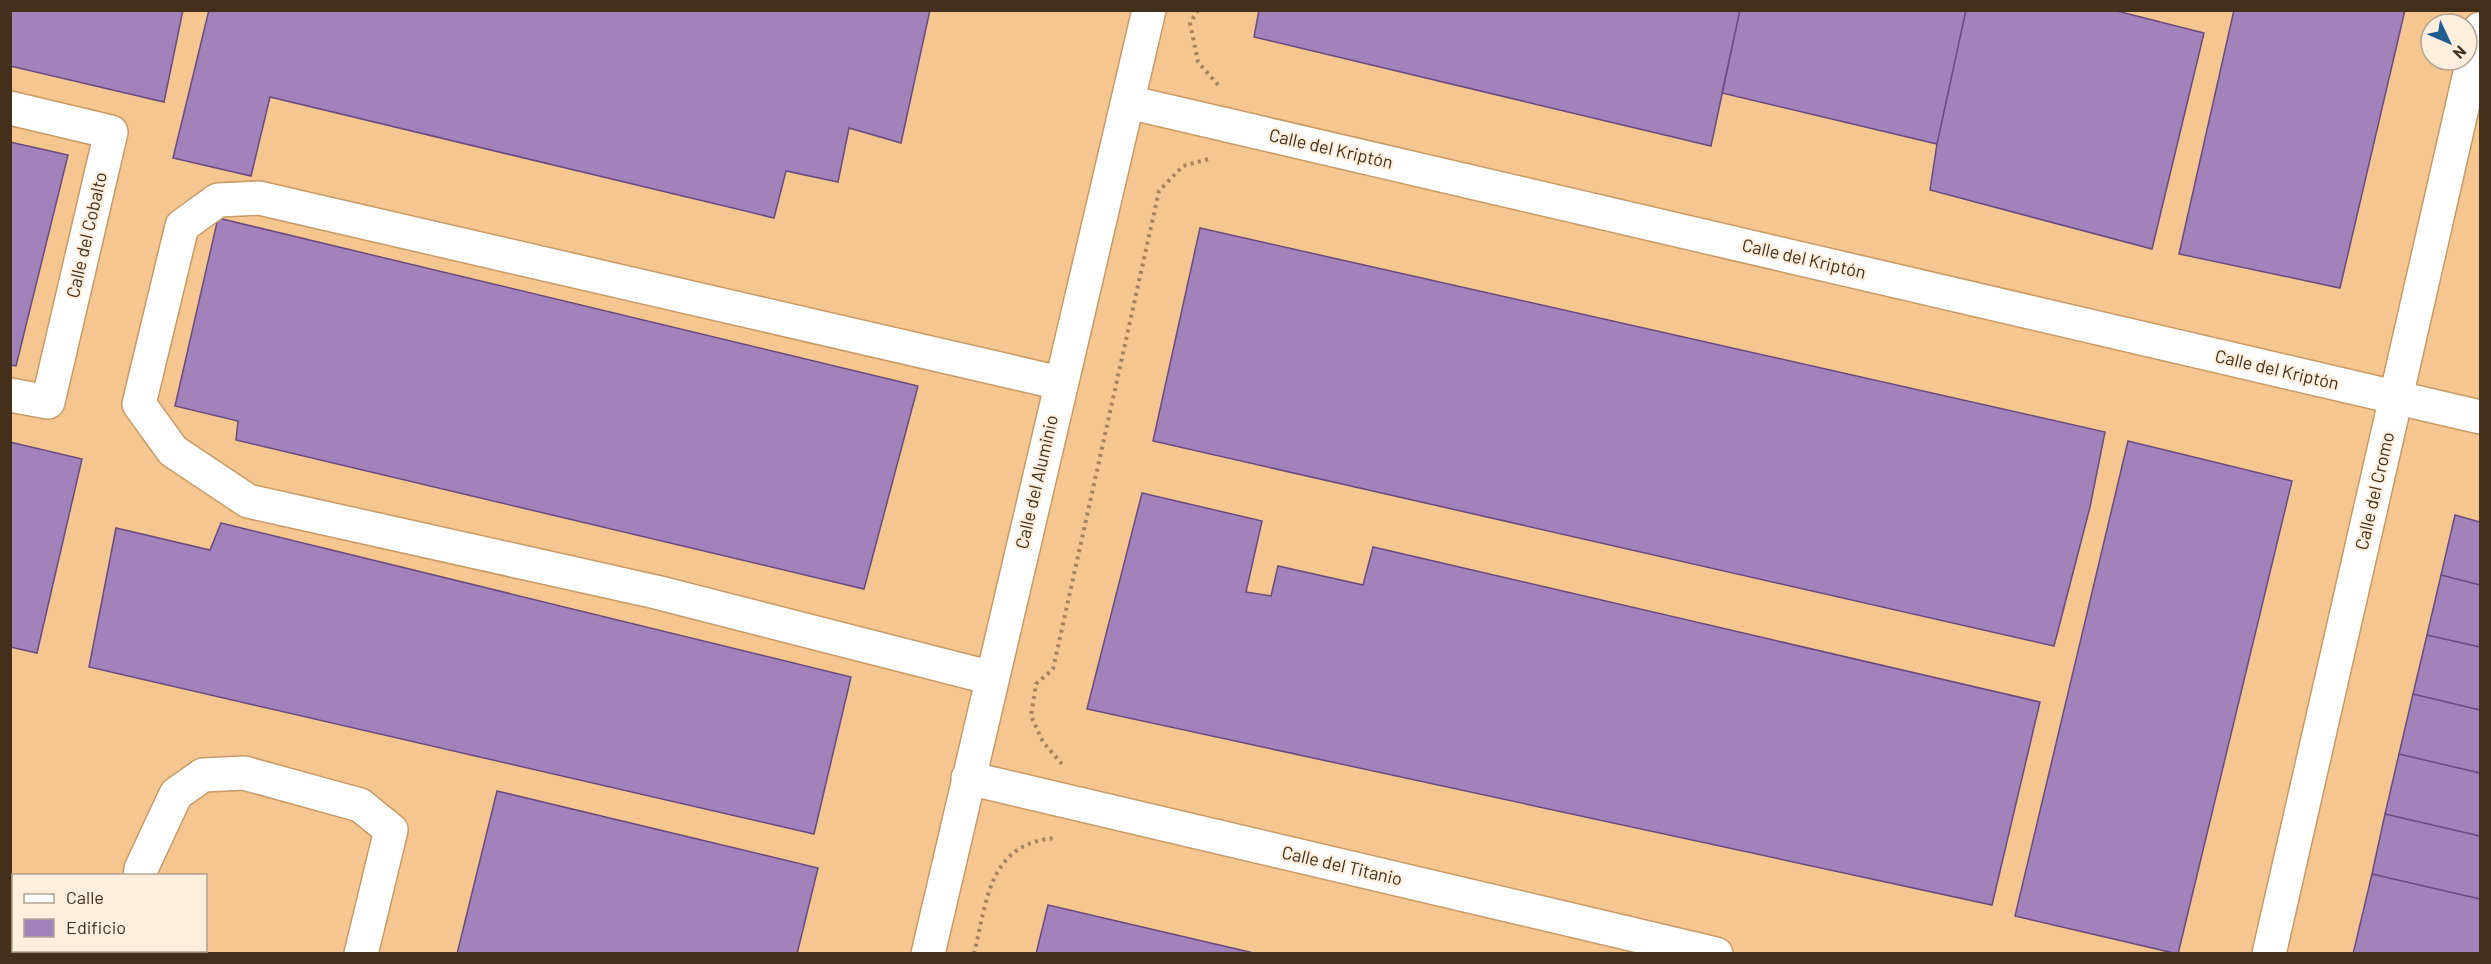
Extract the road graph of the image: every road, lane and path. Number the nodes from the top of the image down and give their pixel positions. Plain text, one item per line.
1 (1149, 10) edge
2 (1198, 10) edge
3 (2481, 29) edge
4 (1224, 88) dead end
5 (1128, 102) junction
6 (10, 108) edge
7 (1218, 159) dead end
8 (1060, 384) junction
9 (10, 395) edge
10 (2396, 397) junction
11 (2481, 417) edge
12 (992, 678) junction
13 (1064, 765) dead end
14 (968, 778) junction
15 (1061, 837) dead end
16 (141, 874) edge
17 (361, 954) edge
18 (928, 954) edge
19 (974, 954) edge
20 (1716, 954) edge
21 (2269, 954) edge

1 - 5 street, Calle del Aluminio
2 - 4 path
3 - 10 street, Calle del Cromo
5 - 8 street, Calle del Aluminio
5 - 10 street, Calle del Kriptón
6 - 9 street, Calle del Cobalto
7 - 13 path
8 - 12 street, Calle del Aluminio
8 - 12 street
10 - 11 street, Calle del Kriptón
10 - 21 street, Calle del Cromo
12 - 14 street, Calle del Aluminio
14 - 18 street, Calle del Aluminio
14 - 20 street, Calle del Titanio
15 - 19 path
16 - 17 street

